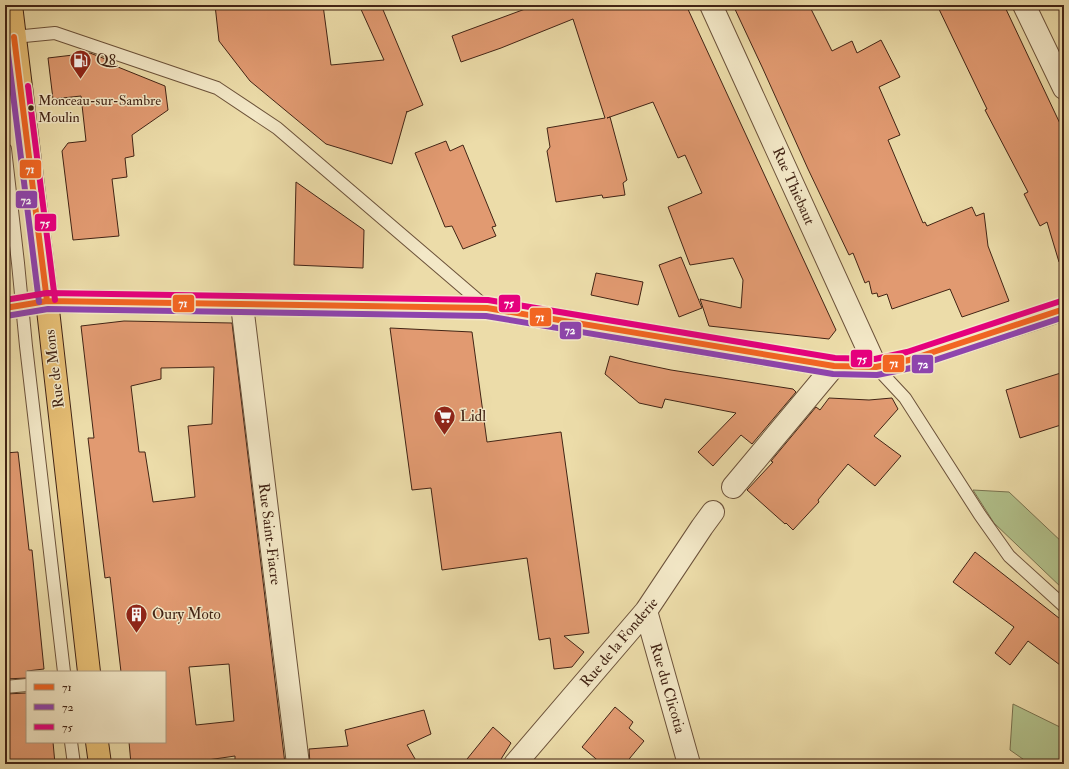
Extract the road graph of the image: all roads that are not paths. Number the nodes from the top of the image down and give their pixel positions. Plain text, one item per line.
1 (711, 5) edge
2 (1024, 5) edge
3 (11, 16) edge
4 (1064, 88) edge
5 (5, 149) edge
6 (47, 301) junction
7 (242, 305) junction
8 (22, 306) junction
9 (5, 308) edge
10 (487, 308) junction
11 (1064, 309) edge
12 (834, 366) junction
13 (876, 367) junction
14 (733, 487) dead end
15 (713, 512) dead end
16 (1064, 606) edge
17 (646, 611) junction
18 (64, 671) edge
19 (89, 671) edge
20 (26, 684) edge
21 (5, 687) edge
22 (72, 743) edge
23 (97, 743) edge
24 (74, 764) edge
25 (100, 764) edge
26 (298, 764) edge
27 (515, 764) edge
28 (689, 764) edge

1 - 13 street, Rue Thiebaut
2 - 4 street
3 - 6 main road, Rue de Mons
3 - 10 lane
5 - 8 lane
6 - 7 street
6 - 8 lane
6 - 19 main road, Rue de Mons
7 - 10 street
7 - 26 street, Rue Saint-Fiacre
8 - 9 lane
8 - 18 lane
10 - 12 street
11 - 13 street
12 - 13 street
12 - 14 street
13 - 16 lane
15 - 17 street, Rue de la Fonderie
17 - 27 street, Rue de la Fonderie
17 - 28 street, Rue du Clicotia
20 - 21 lane
22 - 24 lane
23 - 25 main road

